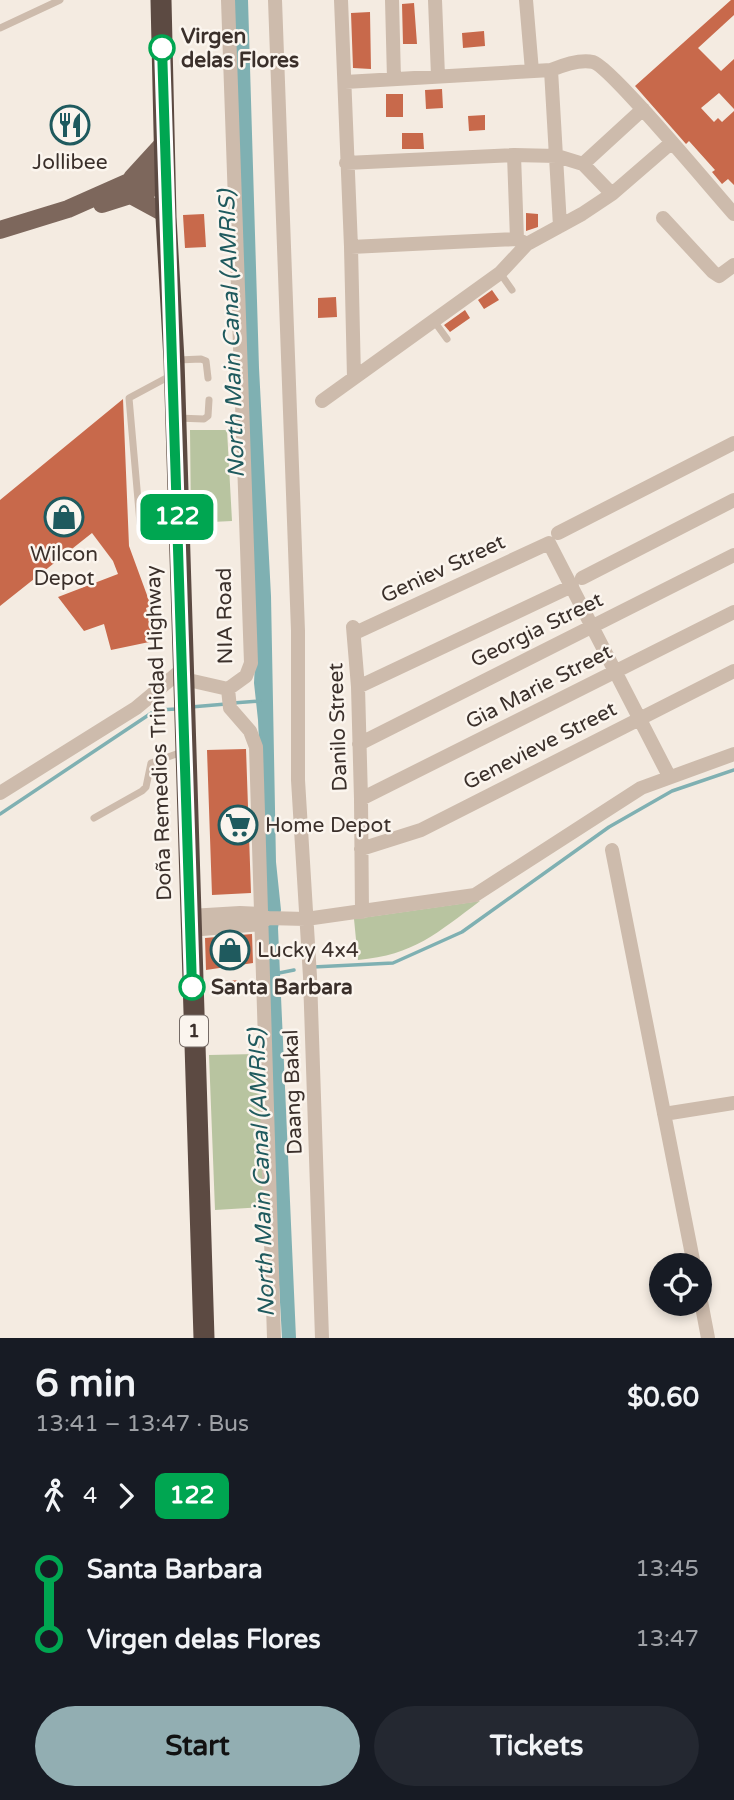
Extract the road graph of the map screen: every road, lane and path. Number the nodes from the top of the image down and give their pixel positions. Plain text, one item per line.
1 (60, 0) edge
2 (161, 0) edge
3 (228, 0) edge
4 (275, 0) edge
5 (342, 0) edge
6 (392, 0) edge
7 (435, 0) edge
8 (526, 0) edge
9 (0, 28) edge
10 (551, 70) junction
11 (533, 71) junction
12 (438, 76) junction
13 (394, 79) junction
14 (345, 82) junction
15 (643, 109) junction
16 (164, 143) junction
17 (671, 143) junction
18 (514, 155) junction
19 (557, 156) junction
20 (346, 163) junction
21 (583, 164) junction
22 (165, 175) junction
23 (129, 189) junction
24 (611, 194) junction
25 (166, 214) junction
26 (734, 215) edge
27 (663, 218) dead end
28 (560, 226) junction
29 (0, 230) edge
30 (522, 242) junction
31 (351, 247) junction
32 (734, 265) edge
33 (500, 273) junction
34 (512, 290) dead end
35 (434, 320) junction
36 (447, 339) dead end
37 (174, 367) junction
38 (208, 378) dead end
39 (354, 378) junction
40 (209, 400) dead end
41 (322, 401) dead end
42 (175, 418) junction
43 (734, 443) edge
44 (734, 499) edge
45 (177, 517) junction
46 (554, 538) junction
47 (734, 555) edge
48 (577, 582) junction
49 (734, 612) edge
50 (593, 626) junction
51 (354, 629) joint
52 (734, 671) edge
53 (616, 672) junction
54 (183, 679) junction
55 (358, 687) junction
56 (229, 699) junction
57 (640, 719) junction
58 (359, 744) junction
59 (185, 751) junction
60 (734, 754) edge
61 (669, 776) junction
62 (0, 793) edge
63 (362, 799) junction
64 (94, 818) dead end
65 (360, 849) junction
66 (612, 850) dead end
67 (362, 912) junction
68 (266, 918) junction
69 (306, 919) junction
70 (190, 923) junction
71 (734, 1103) edge
72 (664, 1114) junction
73 (692, 1253) edge
74 (704, 1316) edge
75 (204, 1338) edge
76 (274, 1338) edge
77 (322, 1338) edge
78 (708, 1338) edge

1 - 9 lane
2 - 16 highway, Doña Remedios Trinidad Highway / 1
3 - 56 street, NIA Road
4 - 69 street, Daang Bakal
5 - 14 street
6 - 13 street
7 - 12 street
8 - 11 street
10 - 11 street
10 - 15 street
10 - 19 street
11 - 12 street
12 - 13 street
13 - 14 street
14 - 20 street
15 - 17 street
15 - 21 street
16 - 22 highway, Doña Remedios Trinidad Highway / 1
16 - 23 main road
17 - 24 street
17 - 26 street
18 - 19 street
18 - 20 street
18 - 30 street
19 - 21 street
19 - 28 street
20 - 31 street
21 - 24 street
22 - 23 main road
22 - 25 highway, Doña Remedios Trinidad Highway / 1
23 - 25 main road
23 - 29 main road
24 - 28 street
25 - 37 highway, Doña Remedios Trinidad Highway / 1
27 - 32 street
28 - 30 street
30 - 31 street
30 - 33 street
31 - 39 street
33 - 34 lane
33 - 35 street
35 - 36 lane
35 - 39 street
37 - 38 lane
37 - 42 highway, Doña Remedios Trinidad Highway / 1
37 - 45 lane
39 - 41 street
40 - 42 lane
42 - 45 highway, Doña Remedios Trinidad Highway / 1
43 - 46 street, Geniev Street
44 - 48 street
45 - 54 highway, Doña Remedios Trinidad Highway / 1
46 - 48 street
46 - 51 street, Geniev Street
47 - 50 street, Georgia Street
48 - 50 street
48 - 55 street
49 - 53 street, Gia Marie Street
50 - 53 street
50 - 58 street, Georgia Street
51 - 55 street, Danilo Street
52 - 57 street, Genevieve Street
53 - 57 street
53 - 63 street, Gia Marie Street
54 - 56 street
54 - 59 highway, Doña Remedios Trinidad Highway / 1
54 - 62 street
55 - 58 street, Danilo Street
56 - 68 street
57 - 61 street
57 - 65 street, Genevieve Street
58 - 63 street, Danilo Street
59 - 64 lane
59 - 70 highway, Doña Remedios Trinidad Highway / 1
60 - 61 street
61 - 67 street
63 - 65 street, Danilo Street
65 - 67 street, Danilo Street
66 - 72 street
67 - 69 street
68 - 69 street
68 - 70 street
68 - 76 street
69 - 77 street, Daang Bakal
70 - 75 highway, Doña Remedios Trinidad Highway / 1
71 - 72 street
72 - 73 street
74 - 78 street

